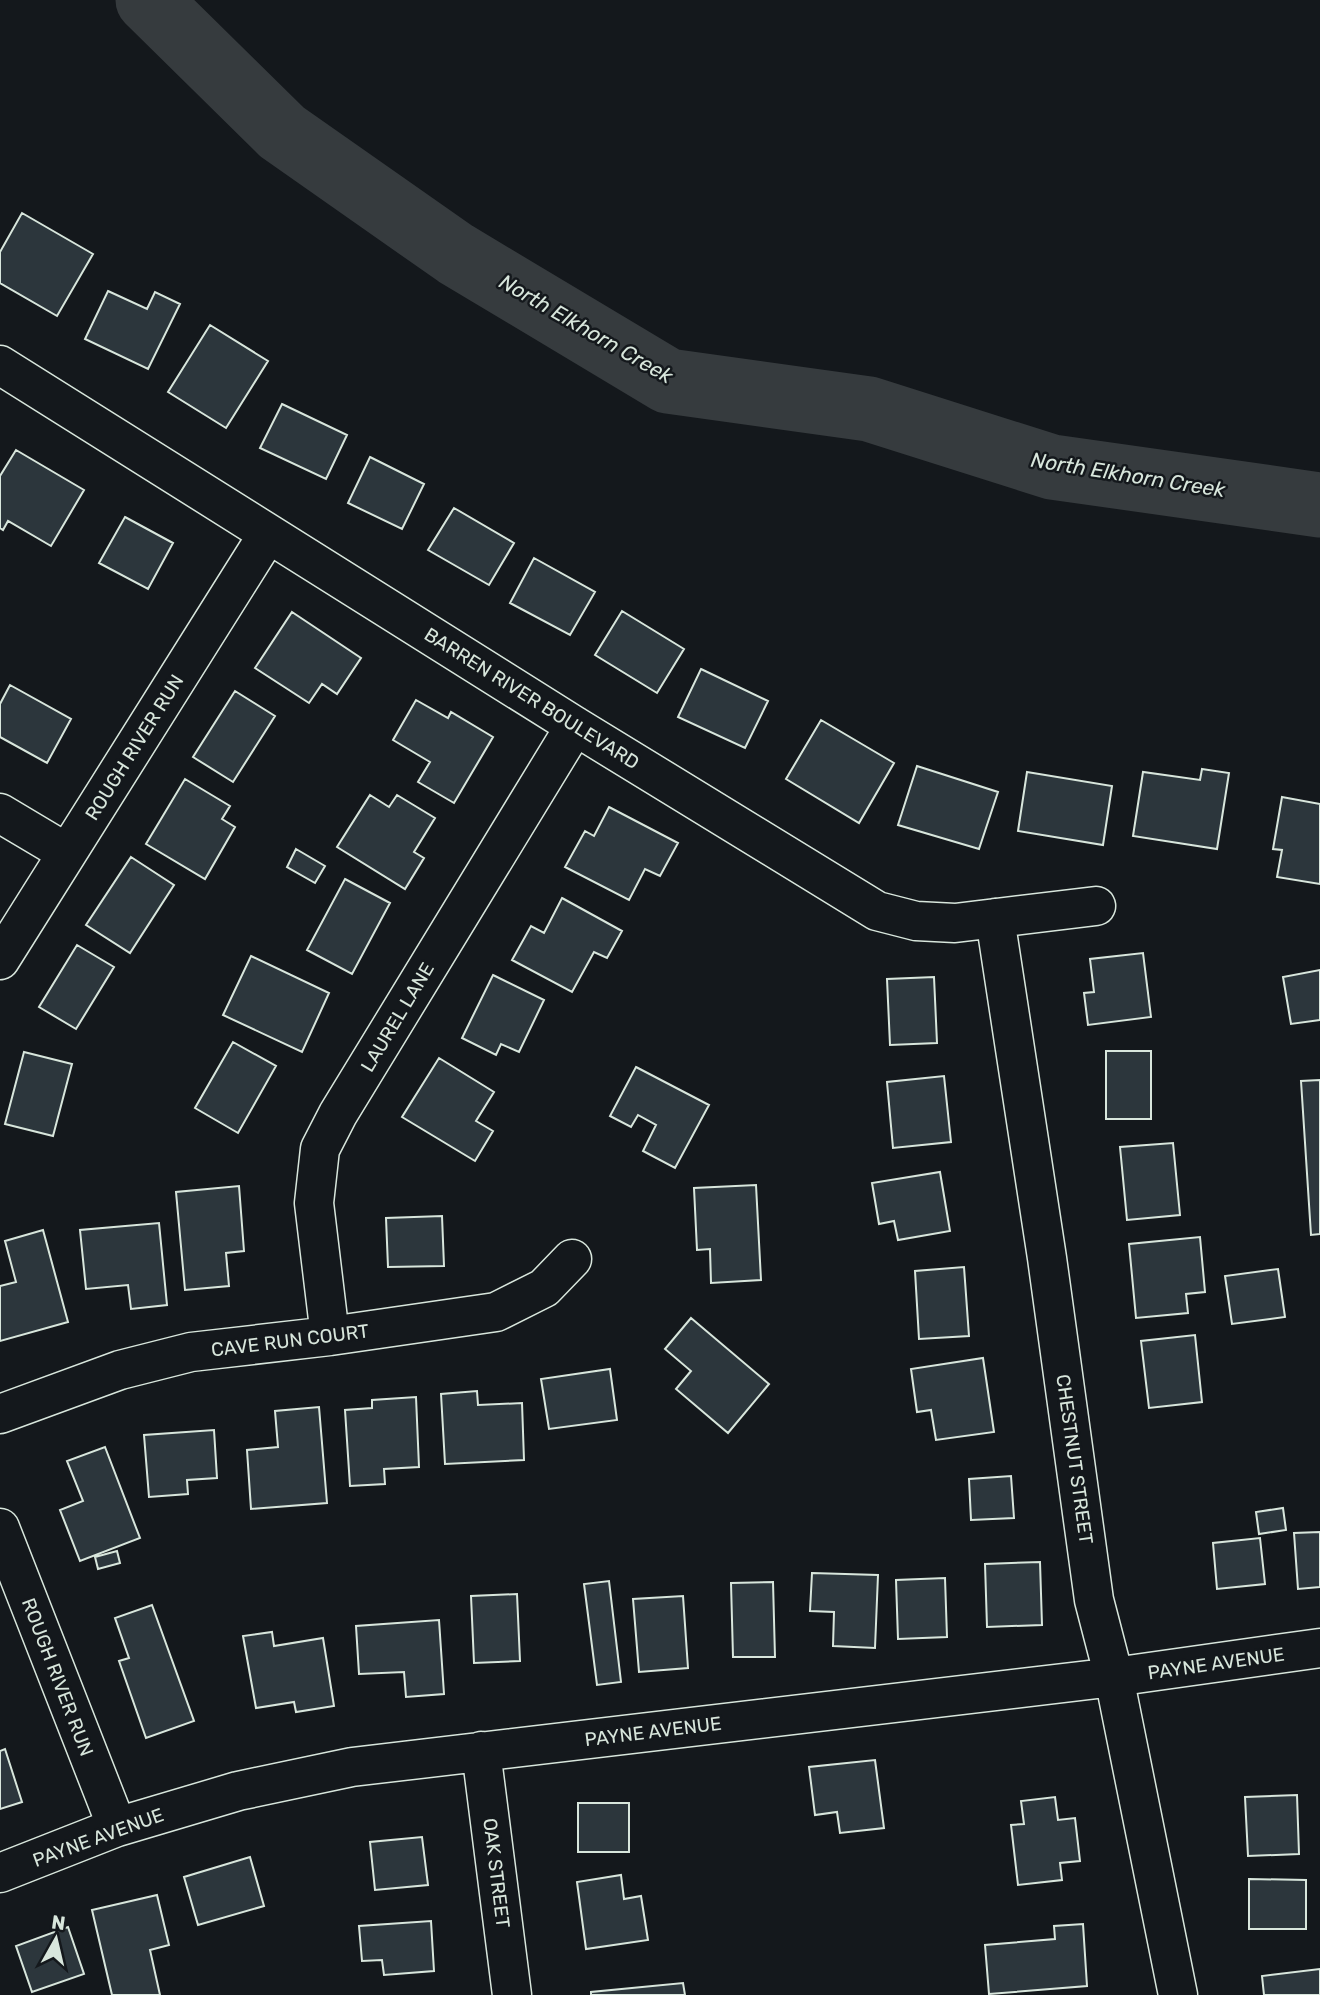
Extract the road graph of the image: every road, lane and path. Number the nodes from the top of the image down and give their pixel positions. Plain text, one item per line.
1 (0, 365) edge
2 (268, 534) junction
3 (575, 726) junction
4 (0, 813) edge
5 (67, 853) junction
6 (1096, 906) dead end
7 (995, 918) junction
8 (0, 960) edge
9 (572, 1259) dead end
10 (330, 1336) junction
11 (0, 1414) edge
12 (0, 1528) edge
13 (1320, 1648) edge
14 (1114, 1677) junction
15 (481, 1751) junction
16 (117, 1827) junction
17 (0, 1873) edge
18 (512, 1995) edge
19 (1178, 1995) edge

1 - 2 street, BARREN RIVER BOULEVARD
2 - 3 street, BARREN RIVER BOULEVARD
2 - 5 street, ROUGH RIVER RUN
3 - 7 street, BARREN RIVER BOULEVARD
3 - 10 street, LAUREL LANE
4 - 5 street
5 - 8 street, ROUGH RIVER RUN
6 - 7 street, BARREN RIVER BOULEVARD
7 - 14 street, CHESTNUT STREET
9 - 10 street, CAVE RUN COURT
10 - 11 street, CAVE RUN COURT
12 - 16 street, ROUGH RIVER RUN
13 - 14 street, PAYNE AVENUE
14 - 15 street, PAYNE AVENUE
14 - 19 street, CHESTNUT STREET
15 - 16 street, PAYNE AVENUE
15 - 18 street, OAK STREET
16 - 17 street, PAYNE AVENUE

